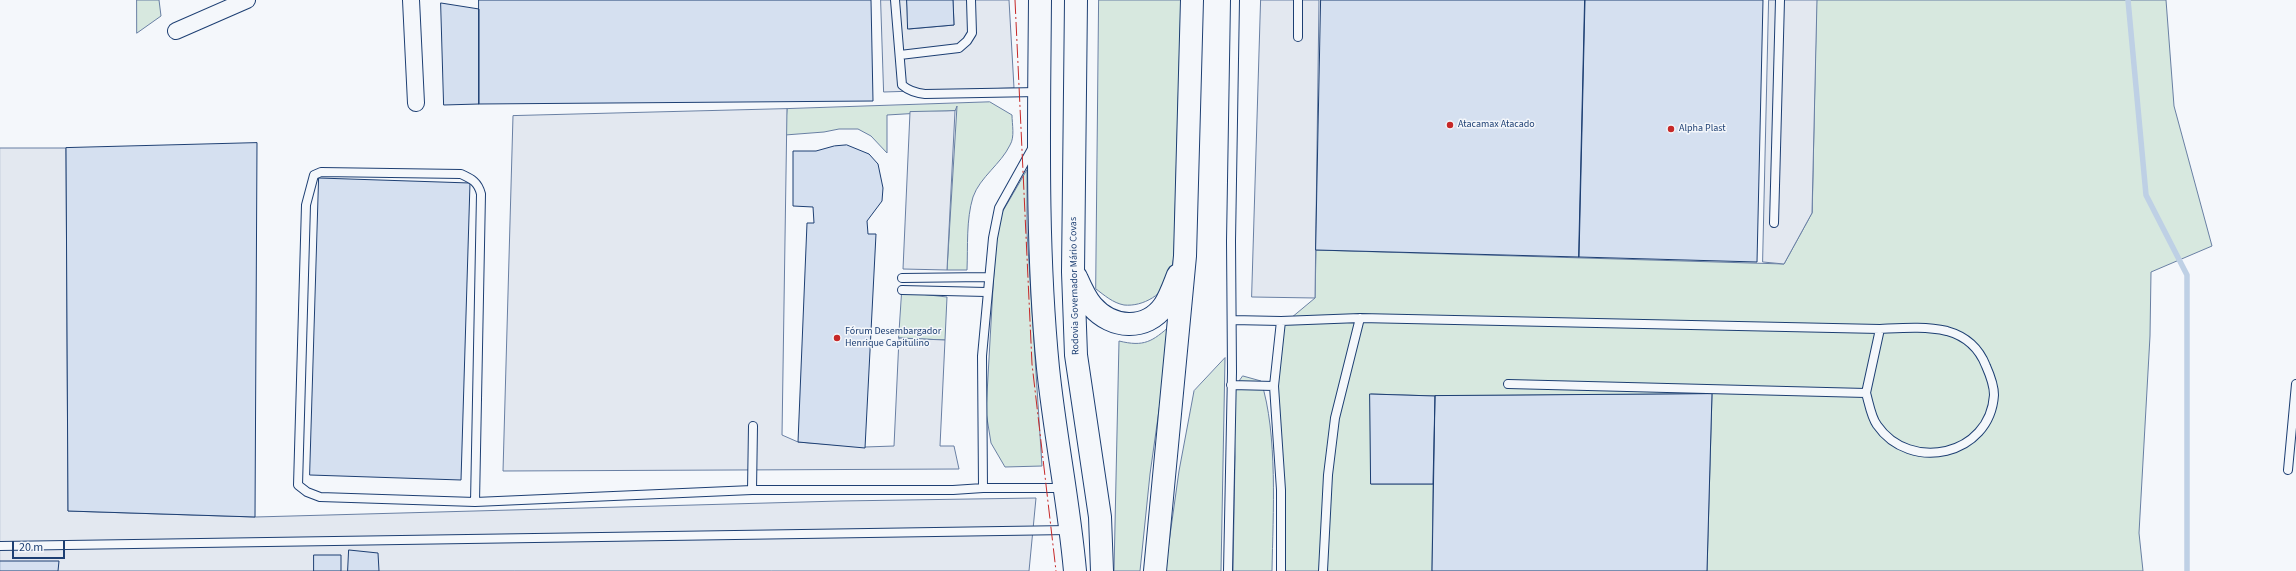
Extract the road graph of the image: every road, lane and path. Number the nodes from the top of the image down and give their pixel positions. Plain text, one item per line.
1 (247, 0) edge
2 (411, 0) edge
3 (895, 0) edge
4 (971, 0) edge
5 (1040, 0) edge
6 (1076, 0) edge
7 (1192, 0) edge
8 (1235, 0) edge
9 (1298, 0) edge
10 (1780, 0) edge
11 (176, 31) dead end
12 (1298, 37) dead end
13 (900, 55) junction
14 (1039, 92) junction
15 (416, 104) dead end
16 (1038, 138) junction
17 (1774, 223) dead end
18 (1185, 256) junction
19 (1073, 272) junction
20 (987, 277) junction
21 (902, 278) dead end
22 (949, 278) junction
23 (902, 290) dead end
24 (949, 291) junction
25 (986, 292) junction
26 (1360, 318) junction
27 (1232, 320) junction
28 (1281, 321) junction
29 (1880, 329) junction
30 (1508, 384) dead end
31 (2296, 384) edge
32 (1231, 385) junction
33 (1274, 386) junction
34 (1866, 393) junction
35 (753, 426) dead end
36 (2288, 470) dead end
37 (983, 488) junction
38 (1064, 488) junction
39 (752, 490) junction
40 (475, 502) junction
41 (1069, 530) junction
42 (0, 546) edge
43 (1075, 571) edge
44 (1102, 571) edge
45 (1155, 571) edge
46 (1228, 571) edge
47 (1281, 571) edge
48 (1323, 571) edge

1 - 11 street
2 - 15 street
3 - 13 lane
4 - 13 lane
5 - 14 main road
6 - 19 main road, Rodovia Governador Mário Covas
7 - 18 main road
8 - 27 lane
9 - 12 lane
10 - 17 lane
13 - 14 lane
14 - 16 main road
16 - 20 lane
16 - 38 main road
18 - 19 main road
18 - 45 main road
19 - 44 main road, Rodovia Governador Mário Covas
20 - 22 lane
20 - 25 lane
21 - 22 lane
22 - 24 lane
23 - 24 lane
24 - 25 lane
25 - 37 lane
26 - 28 lane
26 - 29 lane
26 - 48 lane
27 - 28 lane
27 - 32 lane
28 - 33 lane
29 - 34 lane
29 - 34 lane
30 - 34 lane
31 - 36 lane
32 - 33 lane
32 - 46 lane
33 - 47 lane
35 - 39 lane
37 - 38 lane
37 - 39 lane
38 - 41 main road
39 - 40 lane
40 - 40 lane
41 - 42 lane
41 - 43 main road

